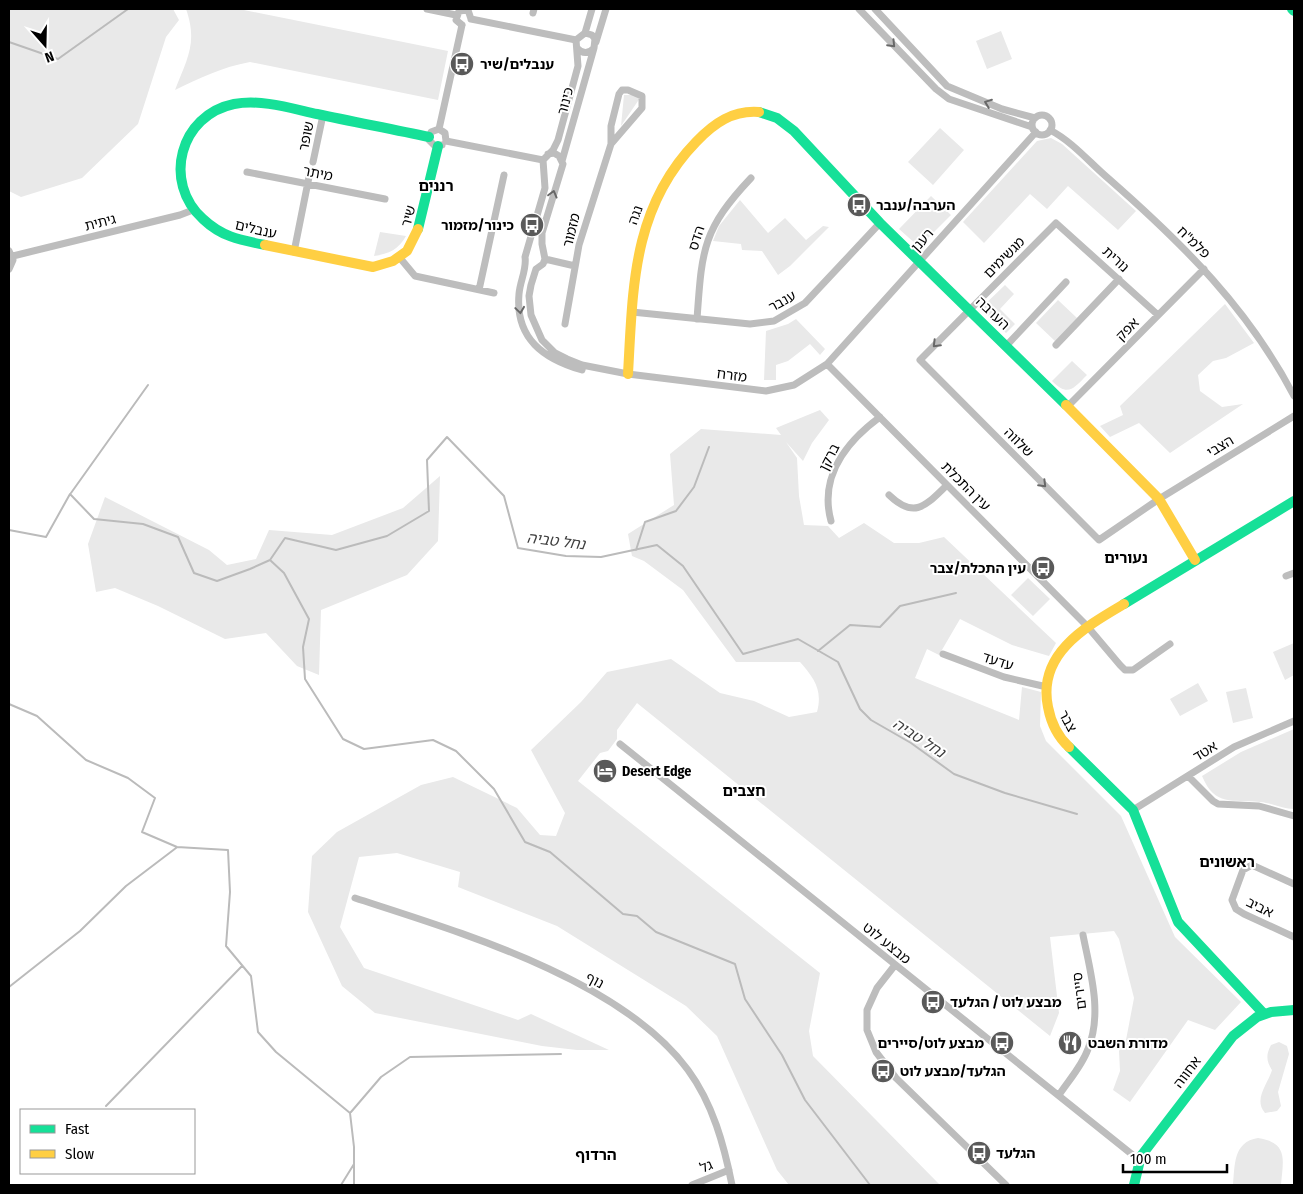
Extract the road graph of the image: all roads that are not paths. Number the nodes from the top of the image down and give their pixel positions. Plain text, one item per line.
1 (427, 9) edge
2 (463, 9) edge
3 (592, 9) edge
4 (606, 9) edge
5 (859, 9) edge
6 (875, 9) edge
7 (456, 15) junction
8 (471, 19) junction
9 (462, 25) junction
10 (585, 33) junction
11 (576, 40) junction
12 (595, 45) junction
13 (577, 48) junction
14 (750, 110) joint
15 (323, 115) junction
16 (1035, 118) junction
17 (439, 129) junction
18 (1034, 130) junction
19 (1050, 130) junction
20 (429, 137) junction
21 (442, 144) junction
22 (611, 144) junction
23 (545, 157) junction
24 (562, 161) junction
25 (313, 162) dead end
26 (544, 168) junction
27 (560, 170) junction
28 (247, 172) dead end
29 (504, 175) dead end
30 (751, 178) dead end
31 (309, 180) junction
32 (384, 199) dead end
33 (193, 210) junction
34 (880, 223) junction
35 (1056, 223) joint
36 (528, 251) junction
37 (294, 252) junction
38 (11, 253) edge
39 (544, 255) junction
40 (400, 258) junction
41 (920, 262) junction
42 (527, 263) junction
43 (575, 266) junction
44 (538, 267) junction
45 (9, 269) edge
46 (1204, 269) junction
47 (1119, 279) junction
48 (1066, 282) dead end
49 (479, 290) junction
50 (494, 293) dead end
51 (970, 309) junction
52 (632, 312) junction
53 (1158, 315) junction
54 (697, 319) junction
55 (565, 324) dead end
56 (1007, 345) junction
57 (1056, 345) dead end
58 (827, 364) junction
59 (628, 374) junction
60 (1294, 396) edge
61 (1067, 407) junction
62 (1294, 416) edge
63 (880, 418) junction
64 (947, 485) junction
65 (889, 495) dead end
66 (1159, 499) junction
67 (1294, 501) edge
68 (831, 521) dead end
69 (1195, 560) junction
70 (1294, 573) edge
71 (1286, 576) dead end
72 (1087, 626) junction
73 (1170, 644) dead end
74 (943, 654) dead end
75 (1047, 687) junction
76 (1294, 722) edge
77 (620, 744) dead end
78 (1188, 776) junction
79 (1133, 810) junction
80 (1294, 816) edge
81 (1294, 884) edge
82 (355, 898) dead end
83 (1083, 935) dead end
84 (1294, 937) edge
85 (895, 965) junction
86 (1294, 1010) edge
87 (1264, 1014) junction
88 (1059, 1095) junction
89 (1139, 1160) junction
90 (729, 1170) junction
91 (692, 1185) edge
92 (732, 1185) edge
93 (1006, 1185) edge
94 (1134, 1185) edge

1 - 7 street
2 - 7 street
2 - 8 street
3 - 10 street
4 - 12 street, כינור
5 -> 18 street
16 -> 6 street
7 - 9 street
8 - 9 street
8 - 11 street
9 - 17 street
10 - 11 street
10 - 12 street
11 - 13 street
12 - 13 street
12 - 24 street, כינור
13 - 23 street, כינור
14 - 34 street, הערבה
14 - 52 street, נגה
15 - 20 street, ענבלים
15 - 25 street, שופר
15 - 33 street, ענבלים
16 - 18 street
16 - 19 street
17 - 20 street
17 - 21 street
18 - 19 street
18 - 41 street, רענן
19 - 46 street, פלמ"ח
20 - 21 street
21 - 23 street
21 - 40 street, שיר
22 - 22 street, מזמור
22 - 43 street, מזמור
23 - 24 street
23 - 26 street
24 - 27 street
26 - 27 street
26 - 36 street
39 -> 27 street
28 - 31 street, מיתר
29 - 49 street
30 - 54 street, הדס
31 - 32 street, מיתר
31 - 37 street
33 - 37 street, ענבלים
33 - 38 street, גיתית
34 - 41 street, הערבה
34 - 54 street, ענבר
35 - 47 street, נורית
35 - 51 street, מגשימים
36 - 39 street
36 - 42 street
37 - 40 street, ענבלים
38 - 45 street
39 - 43 street
39 - 44 street
40 - 49 street
41 - 51 street, הערבה
41 - 58 street, רענן
42 - 44 street
42 -> 59 street, מזרח
43 - 55 street, מזמור
44 - 59 street, מזרח
46 - 53 street, אפק
46 - 60 street, פלמ"ח
47 - 53 street, נורית
47 - 57 street
48 - 56 street
49 - 50 street
51 - 56 street, הערבה
51 -> 66 street, שלווה
52 - 54 street, ענבר
52 - 59 street, נגה
53 - 61 street, אפק
56 - 61 street, הערבה
58 - 59 street, מזרח
58 - 63 street, עין התכלת
61 - 66 street, הערבה
62 - 66 street, הצבי
63 - 64 street, עין התכלת
63 - 68 street, ברקן
64 - 65 street
64 - 72 street, עין התכלת
66 - 69 street, הערבה
67 - 69 street, צבר
69 - 72 street, צבר
70 - 71 street
72 - 73 street, עין התכלת
72 - 75 street, צבר
74 - 75 street, עדעד
75 - 79 street, צבר
76 - 78 street, אטד
77 - 85 street, מבצע לוט
78 - 79 street, אטד
78 - 80 street
79 - 87 street, צבר
81 - 84 street, אביב
82 - 90 street, נוף
83 - 88 street, סיירים
85 - 88 street, מבצע לוט
85 - 93 street
86 - 87 street, אחווה
87 - 89 street, אחווה
88 - 89 street, מבצע לוט
89 - 94 street, אחווה
90 - 91 street, גל
90 - 92 street, נוף

